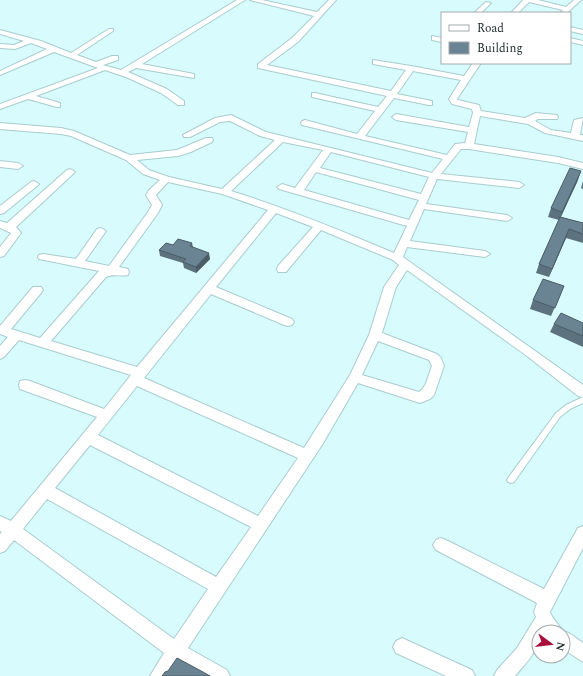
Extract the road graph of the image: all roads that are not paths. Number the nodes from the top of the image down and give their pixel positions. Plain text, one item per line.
1 (242, 0) edge
2 (253, 0) edge
3 (333, 0) edge
4 (516, 0) edge
5 (578, 0) edge
6 (527, 1) edge
7 (488, 3) dead end
8 (565, 11) edge
9 (478, 12) edge
10 (515, 12) edge
11 (320, 15) junction
12 (571, 29) edge
13 (111, 30) dead end
14 (0, 32) edge
15 (583, 32) edge
16 (571, 40) edge
17 (31, 41) junction
18 (583, 43) edge
19 (0, 46) edge
20 (55, 49) junction
21 (72, 55) junction
22 (115, 58) dead end
23 (376, 62) dead end
24 (97, 64) junction
25 (476, 64) edge
26 (135, 65) junction
27 (106, 68) junction
28 (411, 68) junction
29 (1, 73) edge
30 (122, 73) junction
31 (191, 76) dead end
32 (466, 79) junction
33 (392, 94) junction
34 (315, 95) dead end
35 (29, 97) junction
36 (181, 103) dead end
37 (429, 103) dead end
38 (57, 105) dead end
39 (0, 107) edge
40 (379, 110) junction
41 (477, 113) junction
42 (396, 117) dead end
43 (554, 117) dead end
44 (530, 121) junction
45 (583, 121) edge
46 (305, 123) dead end
47 (0, 126) edge
48 (410, 128) dead end
49 (187, 135) dead end
50 (360, 136) junction
51 (471, 138) junction
52 (579, 138) edge
53 (280, 139) junction
54 (209, 140) dead end
55 (329, 149) junction
56 (129, 158) junction
57 (449, 158) junction
58 (0, 164) edge
59 (18, 166) dead end
60 (583, 166) edge
61 (314, 169) junction
62 (70, 172) dead end
63 (434, 176) junction
64 (166, 179) junction
65 (34, 184) dead end
66 (519, 185) dead end
67 (282, 187) dead end
68 (298, 191) junction
69 (224, 192) junction
70 (422, 202) junction
71 (274, 208) junction
72 (0, 211) edge
73 (507, 218) dead end
74 (412, 224) junction
75 (4, 225) edge
76 (319, 226) junction
77 (101, 231) dead end
78 (403, 244) junction
79 (0, 254) edge
80 (486, 254) dead end
81 (43, 257) dead end
82 (401, 261) junction
83 (78, 264) junction
84 (111, 270) junction
85 (282, 270) dead end
86 (124, 272) dead end
87 (208, 289) junction
88 (36, 290) dead end
89 (288, 322) dead end
90 (2, 330) edge
91 (17, 334) junction
92 (374, 335) junction
93 (44, 343) junction
94 (0, 354) edge
95 (138, 376) junction
96 (355, 377) junction
97 (25, 385) dead end
98 (583, 392) edge
99 (583, 400) edge
100 (106, 415) junction
101 (88, 437) junction
102 (306, 456) junction
103 (511, 480) dead end
104 (45, 490) junction
105 (260, 524) junction
106 (6, 526) edge
107 (583, 533) edge
108 (441, 545) dead end
109 (0, 546) edge
110 (219, 587) junction
111 (547, 598) junction
112 (548, 624) edge
113 (531, 645) edge
114 (571, 645) edge
115 (402, 647) dead end
116 (176, 651) junction
117 (583, 653) edge
118 (159, 676) edge
119 (221, 676) edge
120 (466, 676) edge
121 (503, 676) edge

1 - 26 street
2 - 11 street
3 - 11 street
4 - 6 street
5 - 8 street
6 - 8 street
6 - 10 street
7 - 9 street
11 - 33 street
12 - 15 street
13 - 21 street
14 - 17 street
16 - 18 street
17 - 19 street
17 - 20 street
20 - 21 street
20 - 29 street
21 - 24 street
22 - 24 street
23 - 28 street
24 - 27 street
25 - 32 street
26 - 30 street
26 - 31 street
27 - 30 street
27 - 35 street
28 - 32 street
28 - 33 street
30 - 36 street
32 - 41 street
33 - 37 street
33 - 40 street
34 - 40 street
35 - 38 street
35 - 39 street
40 - 50 street
41 - 44 street
41 - 51 street
42 - 51 street
43 - 44 street
44 - 52 street
45 - 52 street
46 - 50 street
47 - 56 street
48 - 51 street
49 - 53 street
50 - 57 street
51 - 57 street
51 - 60 street
53 - 55 street
53 - 69 street
54 - 56 street
55 - 61 street
55 - 63 street
56 - 64 street
57 - 63 street
58 - 59 street
61 - 68 street
61 - 70 street
62 - 75 street
63 - 66 street
63 - 70 street
64 - 69 street
64 - 84 street
65 - 72 street
67 - 68 street
68 - 74 street
69 - 71 street
70 - 73 street
70 - 74 street
71 - 76 street
71 - 87 street
74 - 78 street
75 - 79 street
76 - 82 street
76 - 85 street
77 - 83 street
78 - 80 street
78 - 82 street
81 - 83 street
82 - 92 street
82 - 98 street
83 - 84 street
84 - 86 street
84 - 93 street
87 - 89 street
87 - 95 street
88 - 90 street
90 - 91 street
91 - 93 street
91 - 94 street
92 - 96 street
92 - 96 street
93 - 95 street
95 - 100 street
95 - 102 street
96 - 102 street
97 - 100 street
99 - 103 lane
100 - 101 street
101 - 104 street
101 - 105 street
102 - 105 street
104 - 106 street
104 - 110 street
105 - 110 street
106 - 109 street
106 - 116 street
107 - 111 street
108 - 111 street
110 - 116 street
111 - 112 street
113 - 121 street
114 - 117 street
115 - 120 street
116 - 118 street
116 - 119 street

